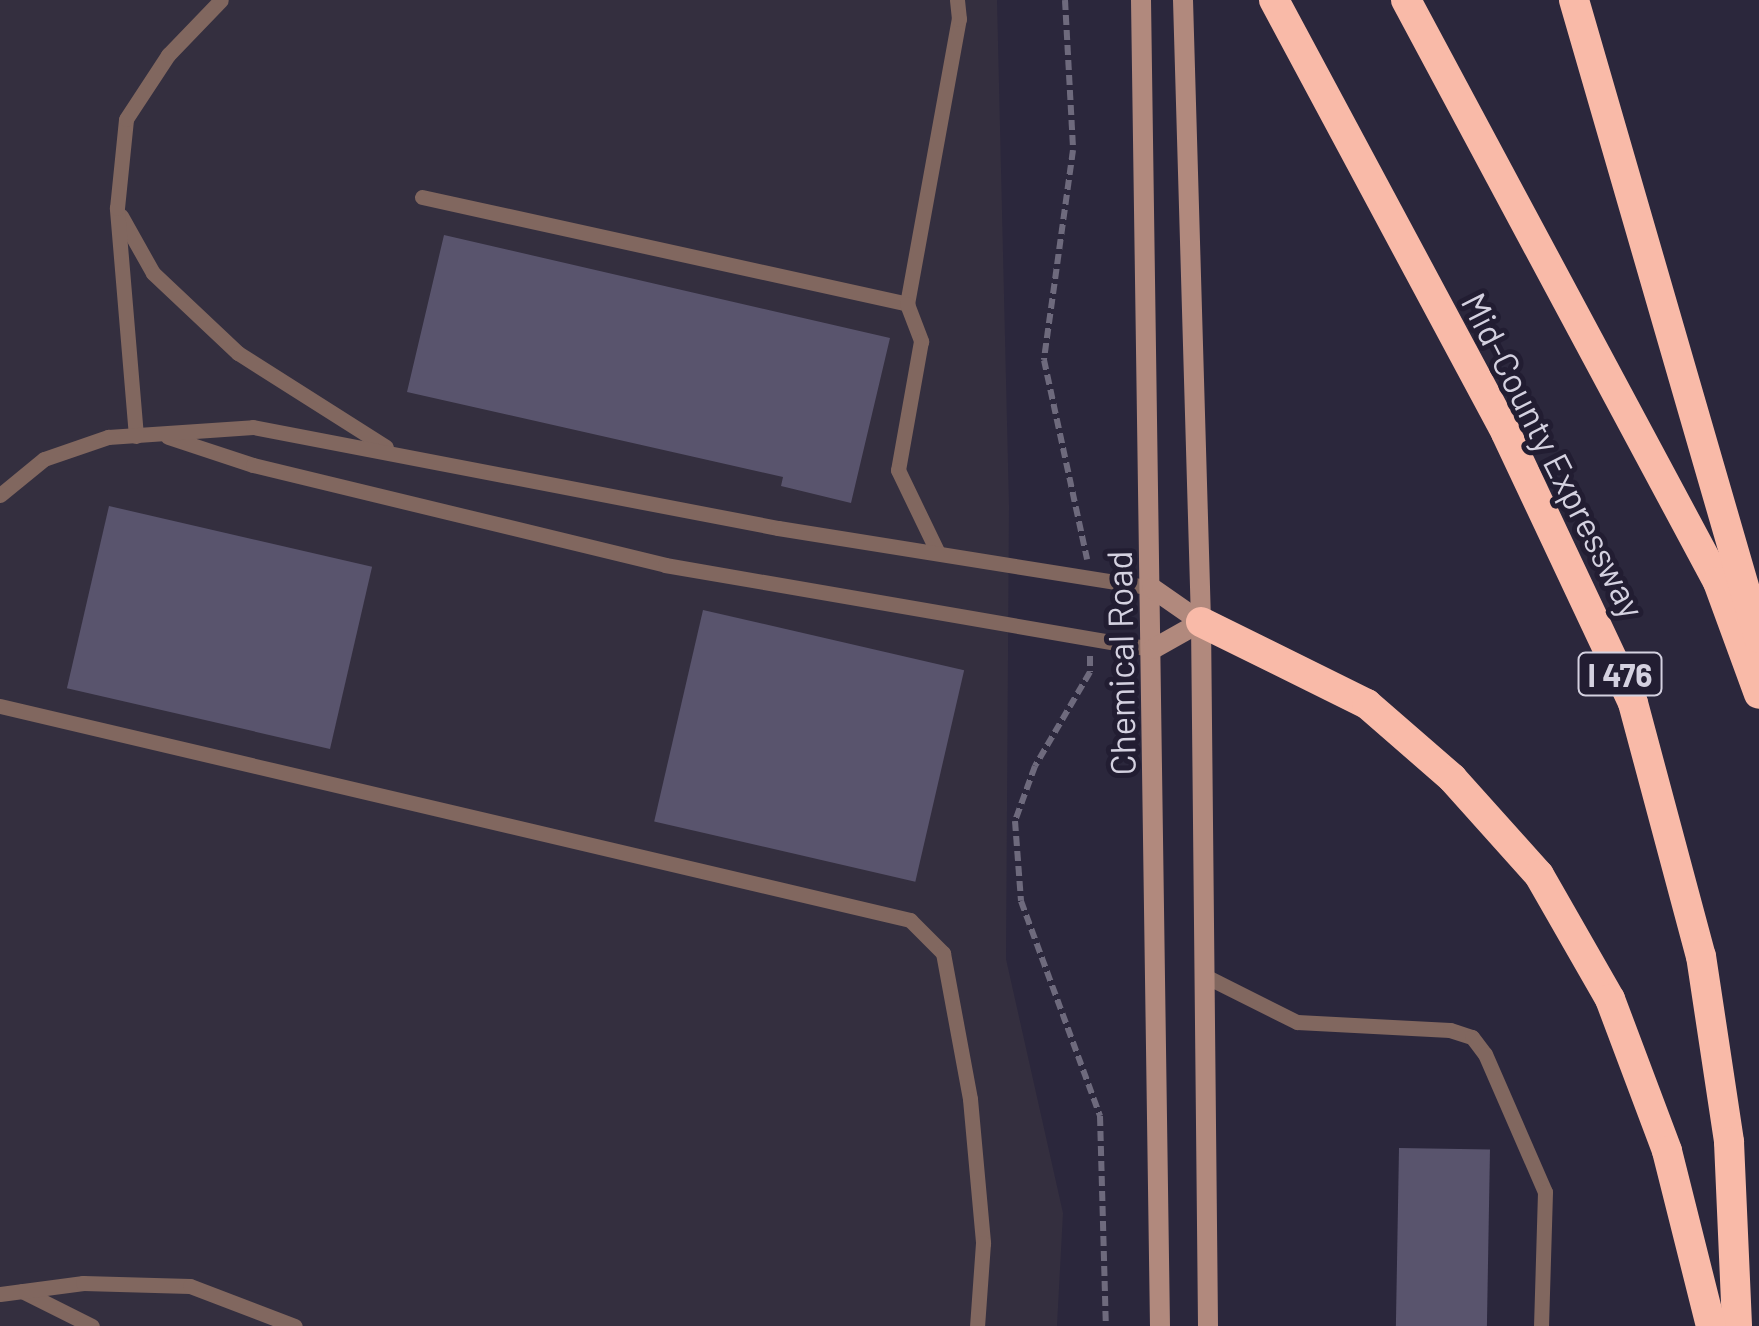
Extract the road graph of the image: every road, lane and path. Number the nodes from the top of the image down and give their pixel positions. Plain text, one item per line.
1 (221, 0) edge
2 (957, 0) edge
3 (1066, 0) edge
4 (1141, 0) edge
5 (1183, 0) edge
6 (1274, 0) edge
7 (1574, 0) edge
8 (1407, 2) edge
9 (422, 198) dead end
10 (117, 208) junction
11 (908, 304) junction
12 (160, 434) junction
13 (136, 436) junction
14 (394, 452) junction
15 (0, 495) edge
16 (938, 551) junction
17 (1089, 575) junction
18 (1152, 588) junction
19 (1201, 622) junction
20 (1090, 638) junction
21 (1759, 638) edge
22 (1153, 649) junction
23 (1759, 694) edge
24 (0, 706) edge
25 (1205, 976) junction
26 (22, 1291) junction
27 (0, 1294) edge
28 (92, 1326) edge
29 (295, 1326) edge
30 (977, 1326) edge
31 (1106, 1326) edge
32 (1160, 1326) edge
33 (1208, 1326) edge
34 (1541, 1326) edge
35 (1710, 1326) edge
36 (1737, 1326) edge

1 - 10 lane
2 - 11 lane
3 - 17 path
4 - 18 main road, Chemical Road
5 - 19 main road
6 - 36 highway, Mid-County Expressway / I 476
7 - 21 highway
8 - 23 highway
9 - 11 lane
10 - 13 lane
10 - 14 lane
11 - 16 lane
12 - 13 lane
12 - 14 lane
12 - 20 lane
13 - 15 lane
14 - 16 lane
16 - 17 lane
17 - 18 lane
18 - 19 main road
18 - 22 main road, Chemical Road
19 - 22 main road
19 - 25 main road
19 - 35 highway
20 - 22 lane
20 - 31 path
22 - 32 main road, Chemical Road
24 - 30 lane
25 - 33 main road
25 - 34 lane
26 - 27 lane
26 - 28 lane
26 - 29 lane

